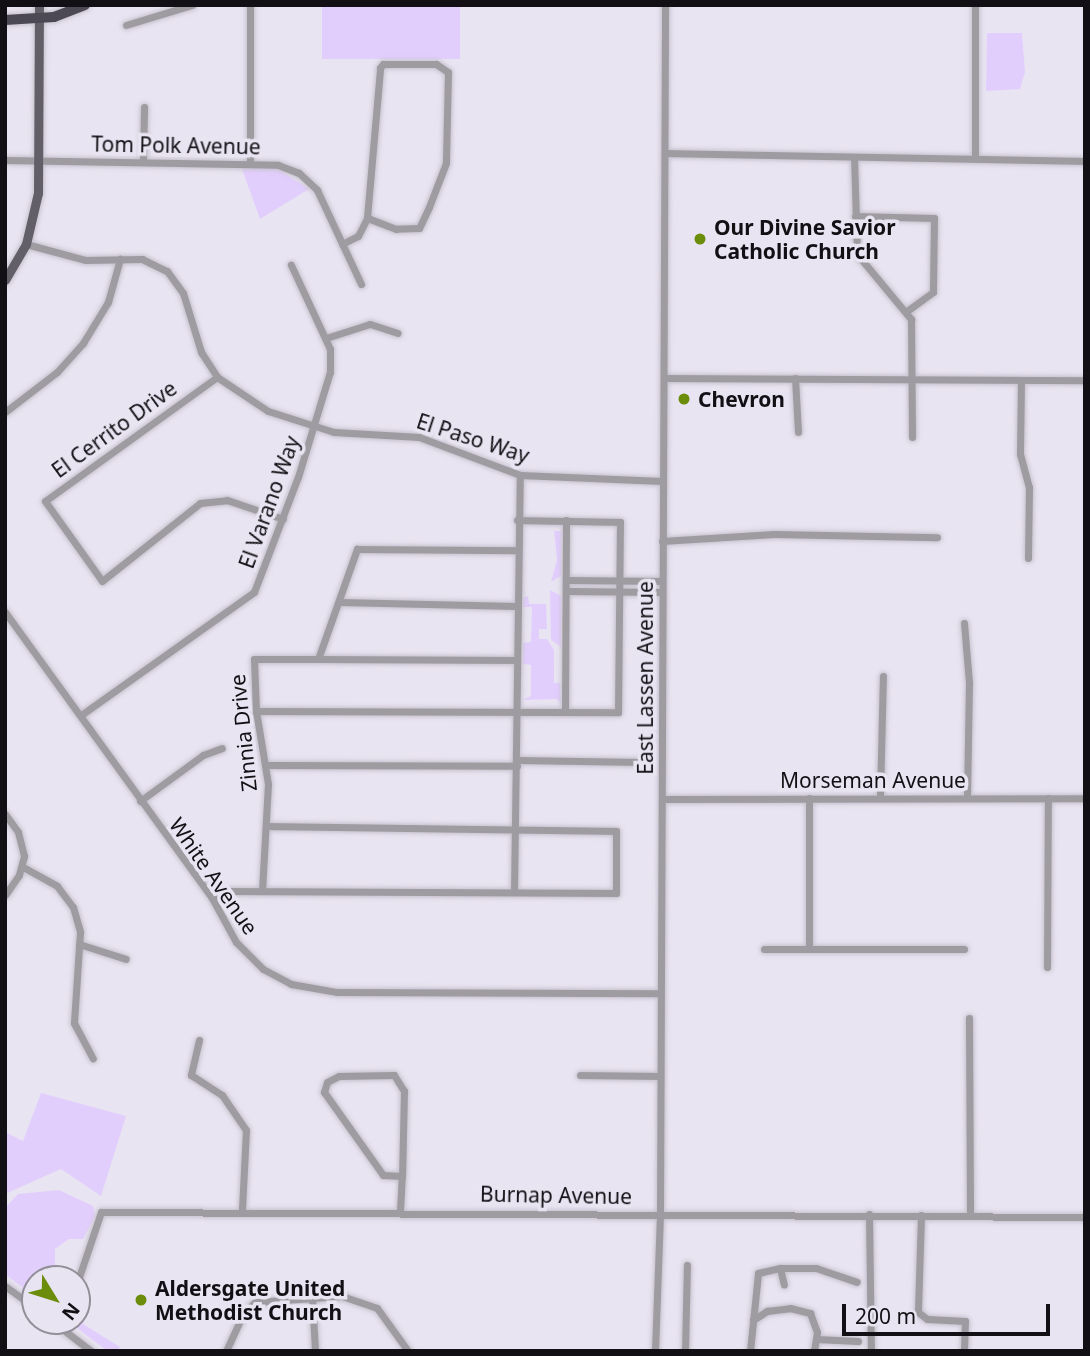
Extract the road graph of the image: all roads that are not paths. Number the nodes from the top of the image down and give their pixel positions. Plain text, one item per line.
1 (39, 5) edge
2 (85, 5) edge
3 (192, 5) edge
4 (250, 5) edge
5 (665, 5) edge
6 (975, 5) edge
7 (39, 19) junction
8 (5, 20) edge
9 (126, 25) dead end
10 (144, 107) dead end
11 (666, 153) junction
12 (854, 157) junction
13 (975, 157) junction
14 (39, 159) junction
15 (5, 160) edge
16 (143, 161) junction
17 (1085, 161) edge
18 (250, 163) junction
19 (855, 216) junction
20 (367, 218) junction
21 (26, 244) junction
22 (342, 244) junction
23 (120, 259) junction
24 (291, 265) dead end
25 (5, 280) edge
26 (361, 284) dead end
27 (907, 311) junction
28 (398, 333) dead end
29 (326, 338) junction
30 (217, 377) junction
31 (666, 378) junction
32 (795, 378) junction
33 (913, 380) junction
34 (1021, 380) junction
35 (1085, 380) edge
36 (5, 412) edge
37 (315, 427) junction
38 (798, 432) dead end
39 (912, 437) dead end
40 (520, 475) junction
41 (662, 481) junction
42 (283, 519) junction
43 (517, 520) junction
44 (566, 520) junction
45 (937, 537) dead end
46 (662, 541) junction
47 (517, 550) junction
48 (1028, 558) dead end
49 (566, 580) junction
50 (619, 581) junction
51 (662, 581) junction
52 (566, 591) junction
53 (619, 591) junction
54 (662, 592) junction
55 (339, 603) junction
56 (516, 606) junction
57 (5, 612) edge
58 (964, 623) dead end
59 (318, 659) junction
60 (517, 660) junction
61 (883, 676) dead end
62 (256, 712) junction
63 (565, 712) junction
64 (516, 714) junction
65 (81, 715) junction
66 (222, 748) dead end
67 (642, 762) dead end
68 (517, 763) junction
69 (267, 765) junction
70 (880, 796) junction
71 (967, 797) junction
72 (1085, 797) edge
73 (809, 798) junction
74 (1048, 798) junction
75 (662, 799) junction
76 (140, 802) junction
77 (5, 814) edge
78 (268, 826) junction
79 (515, 830) junction
80 (23, 867) junction
81 (262, 891) junction
82 (514, 892) junction
83 (5, 895) edge
84 (212, 898) junction
85 (79, 944) junction
86 (809, 947) junction
87 (764, 949) dead end
88 (964, 949) dead end
89 (126, 959) dead end
90 (1047, 967) dead end
91 (659, 993) junction
92 (969, 1018) dead end
93 (199, 1040) dead end
94 (93, 1058) dead end
95 (580, 1075) dead end
96 (659, 1076) junction
97 (402, 1176) junction
98 (242, 1210) junction
99 (400, 1211) junction
100 (660, 1214) junction
101 (869, 1214) junction
102 (921, 1215) junction
103 (970, 1215) junction
104 (1085, 1217) edge
105 (83, 1265) edge
106 (687, 1265) dead end
107 (780, 1268) junction
108 (857, 1282) dead end
109 (784, 1285) dead end
110 (5, 1286) edge
111 (313, 1297) junction
112 (21, 1298) edge
113 (753, 1320) junction
114 (74, 1335) edge
115 (816, 1339) junction
116 (858, 1341) dead end
117 (91, 1351) edge
118 (226, 1351) edge
119 (315, 1351) edge
120 (408, 1351) edge
121 (655, 1351) edge
122 (685, 1351) edge
123 (750, 1351) edge
124 (814, 1351) edge
125 (871, 1351) edge
126 (964, 1351) edge

1 - 7 main road
2 - 7 highway
3 - 9 street
4 - 18 street
5 - 11 street, East Lassen Avenue
6 - 13 street
7 - 8 highway
7 - 14 main road
10 - 16 street
11 - 12 street
11 - 31 street, East Lassen Avenue
12 - 13 street
12 - 19 street
13 - 17 street
14 - 15 street, Tom Polk Avenue
14 - 16 street, Tom Polk Avenue
14 - 21 main road
16 - 18 street, Tom Polk Avenue
18 - 22 street, Tom Polk Avenue
19 - 27 street
19 - 27 street
20 - 20 street
20 - 22 street
21 - 23 street, El Paso Way
21 - 25 main road
22 - 26 street, Tom Polk Avenue
23 - 30 street, El Paso Way
23 - 36 street
24 - 29 street, El Varano Way
27 - 33 street
28 - 29 street
29 - 37 street, El Varano Way
30 - 37 street, El Paso Way
30 - 42 street, El Cerrito Drive
31 - 32 street
31 - 41 street, East Lassen Avenue
32 - 33 street
32 - 38 street
33 - 34 street
33 - 39 street
34 - 35 street
34 - 48 street
37 - 40 street, El Paso Way
37 - 42 street, El Varano Way
40 - 41 street, El Paso Way
40 - 43 street
41 - 46 street, East Lassen Avenue
42 - 65 street, El Varano Way
43 - 44 street
43 - 47 street
44 - 49 street
44 - 50 street
45 - 46 street
46 - 51 street, East Lassen Avenue
47 - 55 street
47 - 56 street
49 - 50 street
49 - 52 street
50 - 51 street
50 - 53 street
51 - 54 street, East Lassen Avenue
52 - 53 street
52 - 63 street
53 - 54 street
53 - 63 street
54 - 75 street, East Lassen Avenue
55 - 56 street
55 - 59 street
56 - 60 street
57 - 65 street, White Avenue
58 - 71 street
59 - 60 street
59 - 62 street, Zinnia Drive
60 - 64 street
61 - 70 street
62 - 64 street
62 - 69 street, Zinnia Drive
63 - 64 street
64 - 68 street
65 - 76 street, White Avenue
66 - 76 street
67 - 68 street
68 - 69 street
68 - 79 street
69 - 78 street, Zinnia Drive
70 - 71 street, Morseman Avenue
70 - 73 street, Morseman Avenue
71 - 74 street, Morseman Avenue
72 - 74 street, Morseman Avenue
73 - 75 street, Morseman Avenue
73 - 86 street
74 - 90 street
75 - 91 street, East Lassen Avenue
76 - 84 street, White Avenue
77 - 80 street
78 - 79 street
78 - 81 street, Zinnia Drive
79 - 82 street
79 - 82 street
80 - 83 street
80 - 85 street
81 - 82 street
81 - 84 street
84 - 91 street, White Avenue
85 - 89 street
85 - 94 street
86 - 87 street
86 - 88 street
91 - 96 street, East Lassen Avenue
92 - 103 street
93 - 98 street
95 - 96 street
96 - 100 street, East Lassen Avenue
97 - 97 street
97 - 99 street
98 - 99 street, Burnap Avenue
98 - 105 street, Burnap Avenue
99 - 100 street, Burnap Avenue
100 - 101 street, Burnap Avenue
100 - 121 street, East Lassen Avenue
101 - 102 street, Burnap Avenue
101 - 125 street
102 - 103 street, Burnap Avenue
102 - 126 street
103 - 104 street, Burnap Avenue
106 - 122 street
107 - 108 street
107 - 109 street
107 - 113 street
110 - 112 street
111 - 118 street
111 - 119 street
111 - 120 street
113 - 115 street
113 - 123 street
114 - 117 street
115 - 116 street
115 - 124 street

